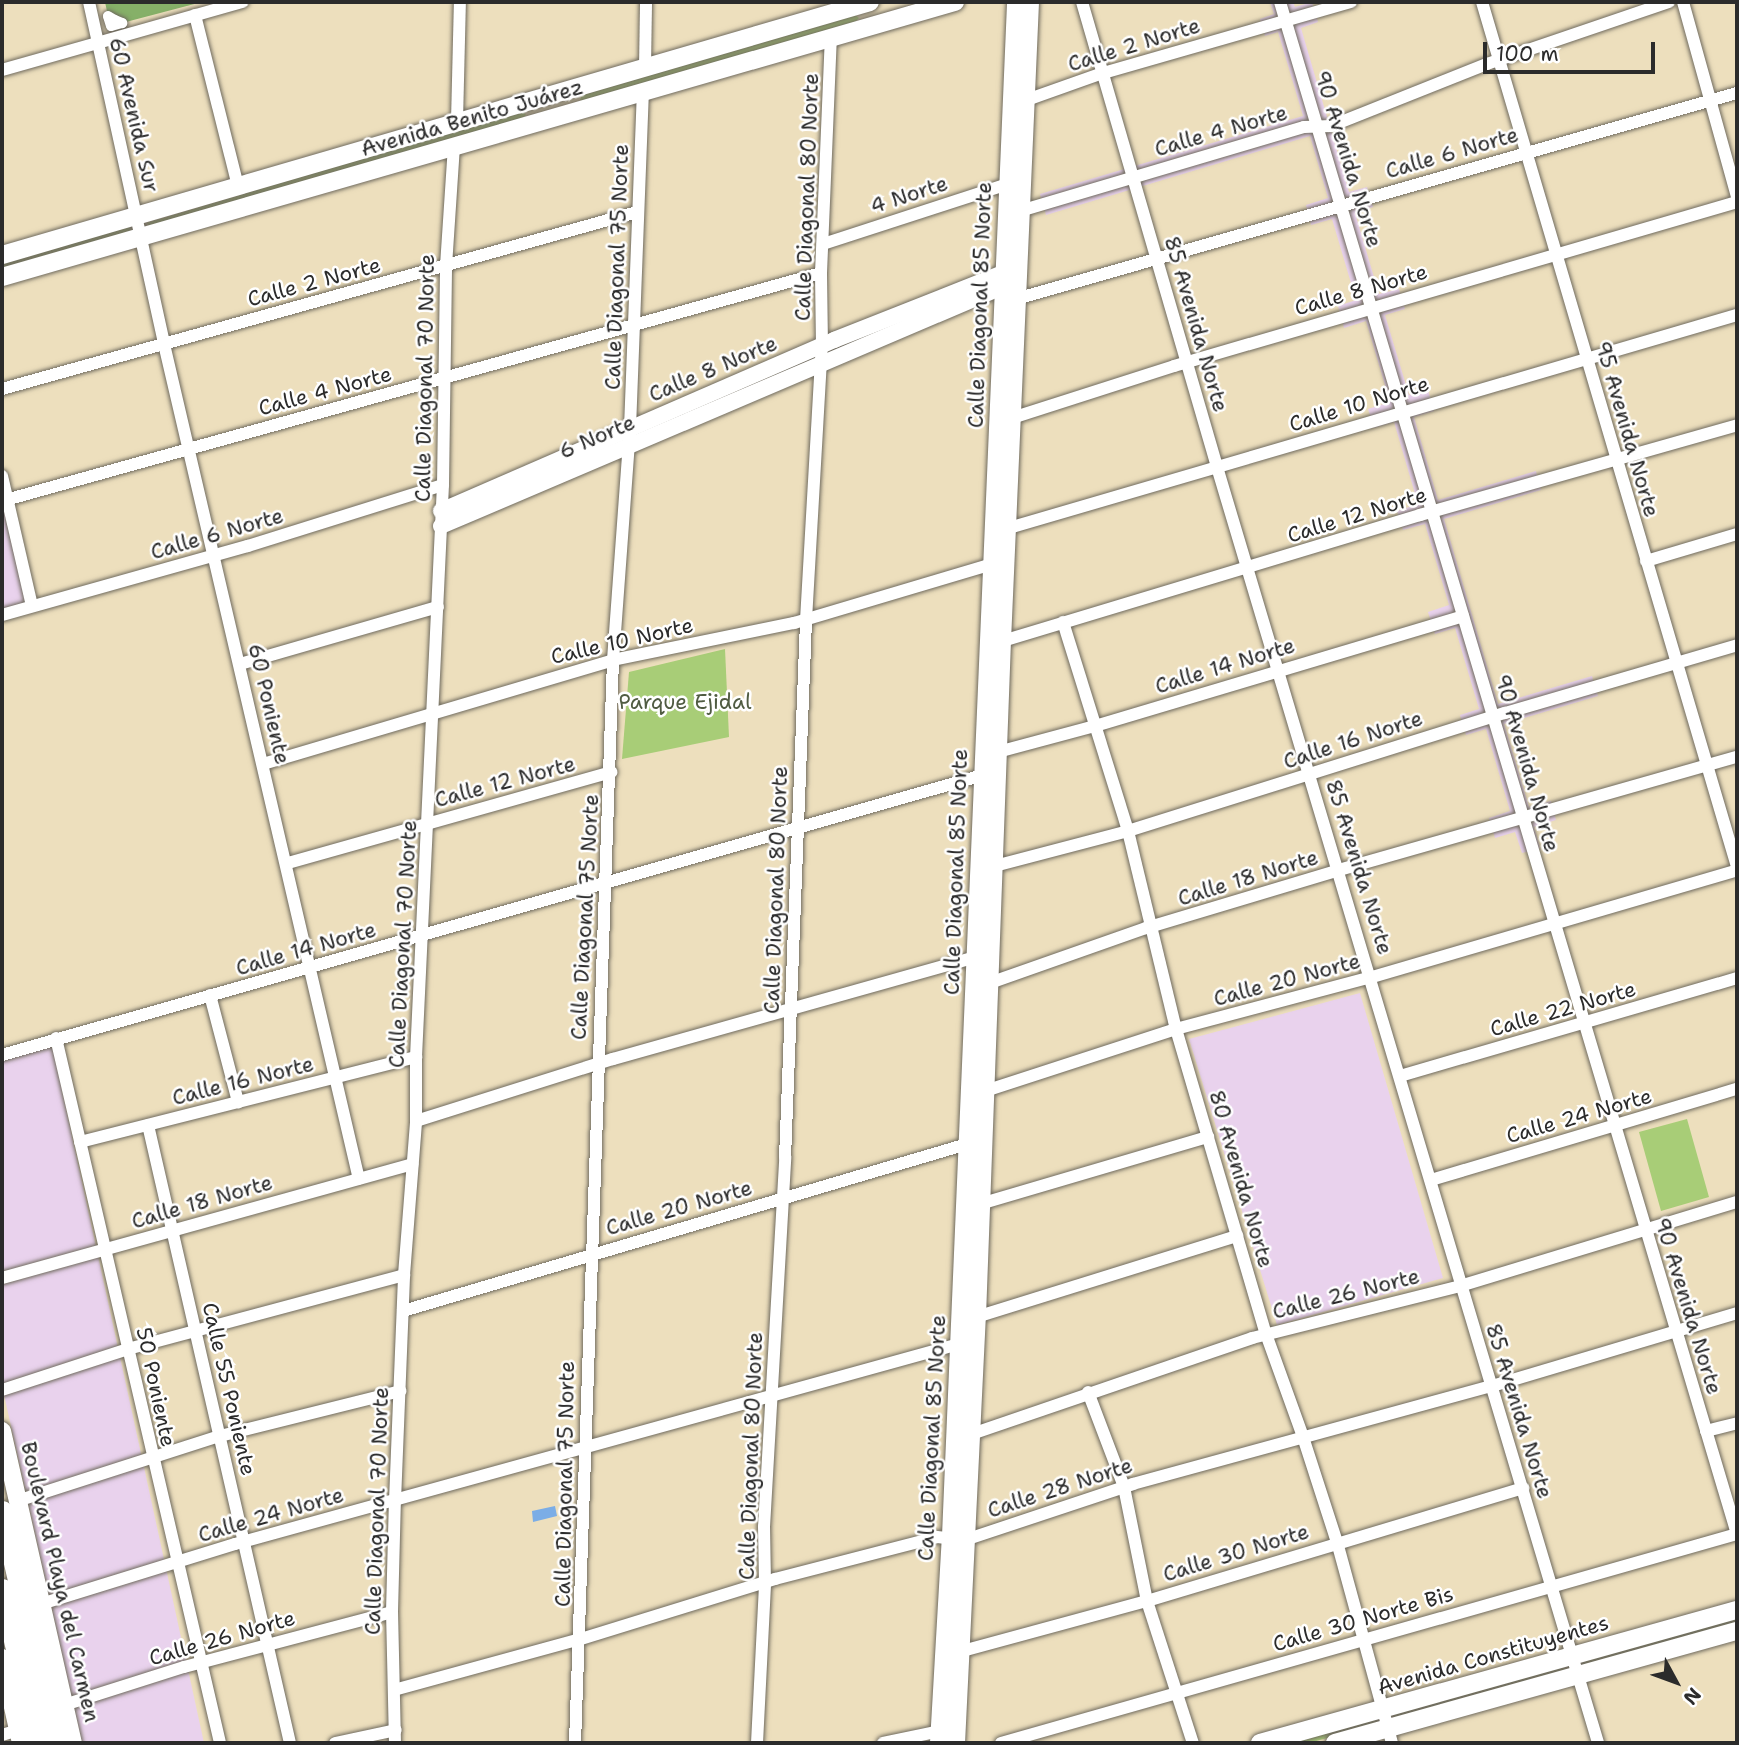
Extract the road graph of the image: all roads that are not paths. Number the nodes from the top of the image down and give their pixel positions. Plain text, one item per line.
1 (89, 2) edge
2 (243, 2) edge
3 (460, 2) edge
4 (646, 2) edge
5 (870, 2) edge
6 (955, 2) edge
7 (1016, 2) edge
8 (1030, 2) edge
9 (1082, 2) edge
10 (1280, 2) edge
11 (1351, 2) edge
12 (1482, 2) edge
13 (1669, 2) edge
14 (1683, 2) edge
15 (852, 6) junction
16 (833, 7) edge
17 (893, 10) edge
18 (195, 15) junction
19 (1286, 21) junction
20 (853, 30) junction
21 (831, 37) junction
22 (98, 42) junction
23 (1499, 61) junction
24 (645, 68) junction
25 (2, 70) edge
26 (1102, 73) junction
27 (577, 88) junction
28 (643, 93) junction
29 (1737, 93) edge
30 (1712, 102) junction
31 (1018, 103) junction
32 (521, 104) junction
33 (581, 110) junction
34 (457, 121) junction
35 (525, 126) junction
36 (1317, 127) junction
37 (454, 147) junction
38 (1526, 152) junction
39 (1133, 178) junction
40 (1007, 184) junction
41 (238, 186) junction
42 (1737, 197) edge
43 (1737, 202) edge
44 (1342, 205) junction
45 (1020, 211) junction
46 (637, 212) junction
47 (138, 216) junction
48 (142, 237) junction
49 (823, 244) junction
50 (1557, 254) junction
51 (2, 255) edge
52 (1156, 259) junction
53 (446, 266) junction
54 (821, 273) junction
55 (2, 277) edge
56 (1007, 286) junction
57 (1373, 308) junction
58 (1737, 315) edge
59 (634, 326) junction
60 (164, 344) junction
61 (822, 346) junction
62 (1586, 358) junction
63 (1187, 363) junction
64 (819, 365) junction
65 (442, 379) junction
66 (2, 389) edge
67 (1402, 410) junction
68 (1005, 421) junction
69 (1737, 425) edge
70 (629, 428) junction
71 (628, 446) junction
72 (190, 448) junction
73 (1615, 459) junction
74 (1217, 467) junction
75 (2, 476) edge
76 (443, 485) junction
77 (4, 501) edge
78 (1433, 512) junction
79 (441, 518) junction
80 (1000, 530) junction
81 (1737, 534) edge
82 (215, 555) junction
83 (1646, 561) junction
84 (992, 564) junction
85 (1247, 567) junction
86 (32, 606) junction
87 (438, 607) junction
88 (2, 615) edge
89 (1463, 616) junction
90 (806, 620) junction
91 (1063, 622) junction
92 (995, 643) junction
93 (1737, 645) edge
94 (613, 660) junction
95 (240, 663) junction
96 (1677, 663) junction
97 (1278, 669) junction
98 (433, 712) junction
99 (1494, 717) junction
100 (1095, 726) junction
101 (998, 752) junction
102 (1737, 757) edge
103 (263, 764) junction
104 (1707, 766) junction
105 (611, 772) junction
106 (1311, 774) junction
107 (983, 775) junction
108 (1523, 819) junction
109 (427, 822) junction
110 (799, 828) junction
111 (1128, 831) junction
112 (288, 863) junction
113 (987, 868) junction
114 (1737, 868) edge
115 (1339, 870) junction
116 (607, 884) junction
117 (1554, 924) junction
118 (1153, 927) junction
119 (423, 936) junction
120 (975, 957) junction
121 (310, 968) junction
122 (1371, 977) junction
123 (1737, 978) edge
124 (983, 985) junction
125 (210, 996) junction
126 (791, 1010) junction
127 (1584, 1024) junction
128 (1176, 1029) junction
129 (56, 1038) junction
130 (2, 1055) edge
131 (416, 1057) junction
132 (598, 1064) junction
133 (1400, 1076) junction
134 (337, 1077) junction
135 (1737, 1089) edge
136 (978, 1094) junction
137 (238, 1102) junction
138 (416, 1121) junction
139 (148, 1125) junction
140 (1613, 1126) junction
141 (1208, 1137) junction
142 (80, 1142) junction
143 (967, 1144) junction
144 (412, 1164) junction
145 (359, 1179) junction
146 (1431, 1180) junction
147 (783, 1198) junction
148 (1737, 1202) edge
149 (980, 1204) junction
150 (172, 1230) junction
151 (1644, 1231) junction
152 (1237, 1236) junction
153 (105, 1249) junction
154 (591, 1254) junction
155 (404, 1275) junction
156 (2, 1278) edge
157 (1460, 1286) junction
158 (403, 1311) junction
159 (1737, 1313) edge
160 (969, 1319) junction
161 (195, 1331) junction
162 (1675, 1332) junction
163 (1266, 1334) junction
164 (959, 1344) junction
165 (128, 1349) junction
166 (1492, 1386) junction
167 (2, 1390) edge
168 (400, 1391) junction
169 (1088, 1392) junction
170 (771, 1395) junction
171 (1737, 1423) edge
172 (2, 1431) edge
173 (1706, 1431) junction
174 (969, 1435) junction
175 (220, 1436) junction
176 (1303, 1437) junction
177 (583, 1447) junction
178 (152, 1458) junction
179 (1124, 1487) junction
180 (1523, 1488) junction
181 (395, 1501) junction
182 (9, 1506) edge
183 (1737, 1534) edge
184 (958, 1538) junction
185 (244, 1542) junction
186 (1337, 1542) junction
187 (178, 1562) junction
188 (10, 1583) edge
189 (765, 1583) junction
190 (1551, 1585) junction
191 (1147, 1601) junction
192 (41, 1604) junction
193 (1737, 1610) edge
194 (392, 1612) junction
195 (1737, 1631) edge
196 (581, 1639) junction
197 (1363, 1639) junction
198 (268, 1645) junction
199 (959, 1652) junction
200 (1573, 1655) junction
201 (2, 1658) edge
202 (201, 1662) junction
203 (1578, 1677) junction
204 (394, 1690) junction
205 (1178, 1693) junction
206 (64, 1705) junction
207 (1382, 1709) junction
208 (13, 1736) edge
209 (396, 1736) edge
210 (1390, 1736) edge
211 (939, 1737) edge
212 (38, 1743) edge
213 (56, 1743) edge
214 (73, 1743) edge
215 (220, 1743) edge
216 (290, 1743) edge
217 (335, 1743) edge
218 (575, 1743) edge
219 (757, 1743) edge
220 (883, 1743) edge
221 (956, 1743) edge
222 (1001, 1743) edge
223 (1193, 1743) edge
224 (1260, 1743) edge
225 (1335, 1743) edge
226 (1598, 1743) edge

1 - 22 street, 60 Avenida Sur
2 - 18 street
3 - 34 street
4 - 24 street
5 - 15 main road, Avenida Benito Juárez
6 - 17 main road, Avenida Benito Juárez
7 - 31 main road, Calle Diagonal 85 Norte
8 - 31 main road, Calle Diagonal 85 Norte
9 - 26 street, 85 Avenida Norte
10 - 19 street, 90 Avenida Norte
11 - 19 street, Calle 2 Norte
12 - 23 street, 95 Avenida Norte
13 - 23 street, Calle 4 Norte
14 - 30 street
15 - 16 main road, Avenida Benito Juárez
15 - 20 main road
16 - 24 main road, Avenida Benito Juárez
17 - 20 main road, Avenida Benito Juárez
18 - 22 street
18 - 41 street
19 - 26 street, Calle 2 Norte
19 - 36 street, 90 Avenida Norte
20 - 21 main road, Avenida Benito Juárez
21 - 28 main road, Avenida Benito Juárez
21 - 49 street, Calle Diagonal 80 Norte
22 - 25 street
22 - 47 street, 60 Avenida Sur
23 - 36 street, Calle 4 Norte
23 - 38 street, 95 Avenida Norte
24 - 27 main road, Avenida Benito Juárez
26 - 31 street, Calle 2 Norte
26 - 39 street, 85 Avenida Norte
27 - 32 main road, Avenida Benito Juárez
27 - 33 main road
28 - 33 main road, Avenida Benito Juárez
28 - 46 street, Calle Diagonal 75 Norte
29 - 30 street, Calle 6 Norte
30 - 38 street, Calle 6 Norte
30 - 42 street
31 - 40 main road, Calle Diagonal 85 Norte
31 - 45 main road, Calle Diagonal 85 Norte
32 - 34 main road, Avenida Benito Juárez
32 - 35 main road
33 - 35 main road, Avenida Benito Juárez
34 - 41 main road, Avenida Benito Juárez
35 - 37 main road, Avenida Benito Juárez
36 - 39 street, Calle 4 Norte
36 - 44 street, 90 Avenida Norte
37 - 48 main road, Avenida Benito Juárez
37 - 53 street, Calle Diagonal 70 Norte
38 - 44 street, Calle 6 Norte
38 - 50 street, 95 Avenida Norte
39 - 45 street, Calle 4 Norte
39 - 52 street, 85 Avenida Norte
40 - 49 street, 4 Norte
40 - 56 main road, Calle Diagonal 85 Norte
41 - 47 main road, Avenida Benito Juárez
43 - 50 street, Calle 8 Norte
44 - 52 street, Calle 6 Norte
44 - 57 street, 90 Avenida Norte
45 - 56 main road, Calle Diagonal 85 Norte
46 - 53 street, Calle 2 Norte
46 - 59 street, Calle Diagonal 75 Norte
47 - 48 street, 60 Avenida Sur
47 - 51 main road, Avenida Benito Juárez
48 - 55 main road, Avenida Benito Juárez
48 - 60 street, 60 Poniente
49 - 54 street, Calle Diagonal 80 Norte
50 - 57 street, Calle 8 Norte
50 - 62 street, 95 Avenida Norte
52 - 56 street, Calle 6 Norte
52 - 63 street, 85 Avenida Norte
53 - 60 street, Calle 2 Norte
53 - 65 street, Calle Diagonal 70 Norte
54 - 59 street, Calle 4 Norte
54 - 61 street, Calle Diagonal 80 Norte
56 - 61 street, Calle 8 Norte
56 - 64 street, 6 Norte
56 - 68 main road, Calle Diagonal 85 Norte
57 - 63 street, Calle 8 Norte
57 - 67 street, 90 Avenida Norte
58 - 62 street, Calle 10 Norte
59 - 65 street, Calle 4 Norte
59 - 70 street, Calle Diagonal 75 Norte
60 - 66 street, Calle 2 Norte
60 - 72 street, 60 Poniente
61 - 64 street, Calle Diagonal 80 Norte
61 - 70 street, Calle 8 Norte
62 - 67 street, Calle 10 Norte
62 - 73 street, 95 Avenida Norte
63 - 68 street, Calle 8 Norte
63 - 74 street, 85 Avenida Norte
64 - 71 street, 6 Norte
64 - 90 street, Calle Diagonal 80 Norte
65 - 72 street, Calle 4 Norte
65 - 76 street, Calle Diagonal 70 Norte
67 - 74 street, Calle 10 Norte
67 - 78 street, 90 Avenida Norte
68 - 80 main road, Calle Diagonal 85 Norte
69 - 73 street, Calle 12 Norte
70 - 71 street, Calle Diagonal 75 Norte
70 - 79 street, Calle 8 Norte
71 - 79 street, 6 Norte
71 - 94 street, Calle Diagonal 75 Norte
72 - 77 street, Calle 4 Norte
72 - 82 street, 60 Poniente
73 - 78 street, Calle 12 Norte
73 - 83 street, 95 Avenida Norte
74 - 80 street, Calle 10 Norte
74 - 85 street, 85 Avenida Norte
75 - 77 street
76 - 79 street, Calle Diagonal 70 Norte
76 - 82 street, Calle 6 Norte
77 - 86 street
78 - 85 street, Calle 12 Norte
78 - 89 street, 90 Avenida Norte
79 - 87 street, Calle Diagonal 70 Norte
80 - 84 main road, Calle Diagonal 85 Norte
80 - 92 main road, Calle Diagonal 85 Norte
81 - 83 street
82 - 86 street, Calle 6 Norte
82 - 95 street, 60 Poniente
83 - 96 street, 95 Avenida Norte
84 - 90 street, Calle 10 Norte
84 - 92 main road, Calle Diagonal 85 Norte
85 - 91 street, Calle 12 Norte
85 - 97 street, 85 Avenida Norte
86 - 88 street, Calle 6 Norte
87 - 95 street
87 - 98 street, Calle Diagonal 70 Norte
89 - 97 street, Calle 14 Norte
89 - 99 street, 90 Avenida Norte
90 - 94 street, Calle 10 Norte
90 - 110 street, Calle Diagonal 80 Norte
91 - 92 street, Calle 12 Norte
91 - 100 street, 80 Avenida Norte
92 - 101 main road, Calle Diagonal 85 Norte
92 - 107 main road, Calle Diagonal 85 Norte
93 - 96 street, Calle 16 Norte
94 - 98 street, Calle 10 Norte
94 - 105 street, Calle Diagonal 75 Norte
95 - 103 street, 60 Poniente
96 - 99 street, Calle 16 Norte
96 - 104 street, 95 Avenida Norte
97 - 100 street, Calle 14 Norte
97 - 106 street, 85 Avenida Norte
98 - 103 street, Calle 10 Norte
98 - 109 street, Calle Diagonal 70 Norte
99 - 106 street, Calle 16 Norte
99 - 108 street, 90 Avenida Norte
100 - 101 street, Calle 14 Norte
100 - 111 street, 80 Avenida Norte
101 - 113 main road, Calle Diagonal 85 Norte
102 - 104 street, Calle 18 Norte
103 - 112 street, 60 Poniente
104 - 108 street, Calle 18 Norte
104 - 114 street, 95 Avenida Norte
105 - 109 street, Calle 12 Norte
105 - 116 street, Calle Diagonal 75 Norte
106 - 111 street, Calle 16 Norte
106 - 115 street, 85 Avenida Norte
107 - 110 street, Calle 14 Norte
107 - 113 main road, Calle Diagonal 85 Norte
108 - 115 street, Calle 18 Norte
108 - 117 street, 90 Avenida Norte
109 - 112 street, Calle 12 Norte
109 - 119 street, Calle Diagonal 70 Norte
110 - 116 street, Calle 14 Norte
110 - 126 street, Calle Diagonal 80 Norte
111 - 113 street, Calle 16 Norte
111 - 118 street, 80 Avenida Norte
112 - 121 street, 60 Poniente
113 - 120 main road, Calle Diagonal 85 Norte
113 - 124 main road, Calle Diagonal 85 Norte
114 - 117 street, Calle 20 Norte
115 - 118 street, Calle 18 Norte
115 - 122 street, 85 Avenida Norte
116 - 119 street, Calle 14 Norte
116 - 132 street, Calle Diagonal 75 Norte
117 - 122 street, Calle 20 Norte
117 - 127 street, 90 Avenida Norte
118 - 124 street, Calle 18 Norte
118 - 128 street, 80 Avenida Norte
119 - 121 street, Calle 14 Norte
119 - 131 street, Calle Diagonal 70 Norte
120 - 124 main road, Calle Diagonal 85 Norte
120 - 126 street
121 - 125 street, Calle 14 Norte
121 - 134 street, 60 Poniente
122 - 128 street, Calle 20 Norte
122 - 133 street, 85 Avenida Norte
123 - 127 street, Calle 22 Norte
124 - 136 main road, Calle Diagonal 85 Norte
125 - 129 street, Calle 14 Norte
125 - 137 street
126 - 132 street
126 - 147 street, Calle Diagonal 80 Norte
127 - 133 street, Calle 22 Norte
127 - 140 street, 90 Avenida Norte
128 - 136 street, Calle 20 Norte
128 - 141 street, 80 Avenida Norte
129 - 130 street, Calle 14 Norte
129 - 142 street, 50 Poniente
131 - 134 street, Calle 16 Norte
131 - 138 street, Calle Diagonal 70 Norte
132 - 138 street
132 - 154 street, Calle Diagonal 75 Norte
133 - 146 street, 85 Avenida Norte
134 - 137 street, Calle 16 Norte
134 - 145 street, 60 Poniente
135 - 140 street, Calle 24 Norte
136 - 143 main road, Calle Diagonal 85 Norte
136 - 149 main road, Calle Diagonal 85 Norte
137 - 139 street, Calle 16 Norte
138 - 144 street, Calle Diagonal 70 Norte
139 - 142 street, Calle 16 Norte
139 - 150 street, Calle 55 Poniente
140 - 146 street, Calle 24 Norte
140 - 151 street, 90 Avenida Norte
141 - 149 street
141 - 152 street, 80 Avenida Norte
142 - 153 street, 50 Poniente
143 - 147 street, Calle 20 Norte
143 - 160 main road, Calle Diagonal 85 Norte
144 - 145 street, Calle 18 Norte
144 - 155 street, Calle Diagonal 70 Norte
145 - 150 street, Calle 18 Norte
146 - 157 street, 85 Avenida Norte
147 - 154 street, Calle 20 Norte
147 - 170 street, Calle Diagonal 80 Norte
148 - 151 street, Calle 26 Norte
149 - 160 main road, Calle Diagonal 85 Norte
150 - 153 street, Calle 18 Norte
150 - 161 street, Calle 55 Poniente
151 - 157 street, Calle 26 Norte
151 - 162 street, 90 Avenida Norte
152 - 160 street
152 - 163 street, 80 Avenida Norte
153 - 156 street, Calle 18 Norte
153 - 165 street, 50 Poniente
154 - 158 street, Calle 20 Norte
154 - 177 street, Calle Diagonal 75 Norte
155 - 158 street, Calle Diagonal 70 Norte
155 - 161 street
157 - 163 street, Calle 26 Norte
157 - 166 street, 85 Avenida Norte
158 - 168 street, Calle Diagonal 70 Norte
159 - 162 street, Calle 28 Norte
160 - 164 main road, Calle Diagonal 85 Norte
160 - 174 main road, Calle Diagonal 85 Norte
161 - 165 street
161 - 175 street, Calle 55 Poniente
162 - 166 street, Calle 28 Norte
162 - 173 street, 90 Avenida Norte
163 - 169 street, Calle 26 Norte
163 - 176 street, 80 Avenida Norte
164 - 170 street, Calle 24 Norte
164 - 184 main road, Calle Diagonal 85 Norte
165 - 167 street
165 - 178 street, 50 Poniente
166 - 176 street, Calle 28 Norte
166 - 180 street, 85 Avenida Norte
168 - 175 street
168 - 181 street, Calle Diagonal 70 Norte
169 - 174 street, Calle 26 Norte
169 - 179 street
170 - 177 street, Calle 24 Norte
170 - 189 street, Calle Diagonal 80 Norte
171 - 173 street
172 - 182 main road, Boulevard Playa del Carmen
173 - 183 street, 90 Avenida Norte
174 - 184 main road, Calle Diagonal 85 Norte
175 - 178 street
175 - 185 street, Calle 55 Poniente
176 - 179 street, Calle 28 Norte
176 - 186 street, 80 Avenida Norte
177 - 181 street, Calle 24 Norte
177 - 196 street, Calle Diagonal 75 Norte
178 - 182 street
178 - 187 street, 50 Poniente
179 - 184 street, Calle 28 Norte
179 - 191 street
180 - 186 street, Calle 30 Norte
180 - 190 street, 85 Avenida Norte
181 - 185 street, Calle 24 Norte
181 - 194 street, Calle Diagonal 70 Norte
182 - 188 highway
182 - 192 main road, Boulevard Playa del Carmen
183 - 190 street, Calle 30 Norte Bis
184 - 189 street, Calle 28 Norte
184 - 199 main road, Calle Diagonal 85 Norte
184 - 211 main road, Calle Diagonal 85 Norte
185 - 187 street, Calle 24 Norte
185 - 198 street, Calle 55 Poniente
186 - 191 street, Calle 30 Norte
186 - 197 street, 80 Avenida Norte
187 - 192 street, Calle 24 Norte
187 - 202 street, 50 Poniente
188 - 212 highway
188 - 213 highway
189 - 196 street, Calle 28 Norte
189 - 219 street, Calle Diagonal 80 Norte
190 - 197 street, Calle 30 Norte Bis
190 - 200 street, 85 Avenida Norte
191 - 199 street, Calle 30 Norte
191 - 205 street
192 - 206 main road, Boulevard Playa del Carmen
193 - 200 main road, Avenida Constituyentes
194 - 198 street, Calle 26 Norte
194 - 204 street, Calle Diagonal 70 Norte
195 - 203 main road, Avenida Constituyentes
196 - 204 street, Calle 28 Norte
196 - 218 street, Calle Diagonal 75 Norte
197 - 205 street, Calle 30 Norte Bis
197 - 207 street, 80 Avenida Norte
198 - 202 street, Calle 26 Norte
198 - 216 street, Calle 55 Poniente
199 - 221 main road, Calle Diagonal 85 Norte
200 - 203 street, 85 Avenida Norte
200 - 207 main road, Avenida Constituyentes
201 - 208 main road
202 - 206 street, Calle 26 Norte
202 - 215 street, 50 Poniente
203 - 210 main road, Avenida Constituyentes
203 - 226 street, 85 Avenida Norte
204 - 209 street, Calle Diagonal 70 Norte
205 - 222 street, Calle 30 Norte Bis
205 - 223 street
206 - 214 main road, Boulevard Playa del Carmen
207 - 210 street, 80 Avenida Norte
207 - 224 main road, Avenida Constituyentes
209 - 217 street
210 - 225 main road, Avenida Constituyentes
211 - 220 street

